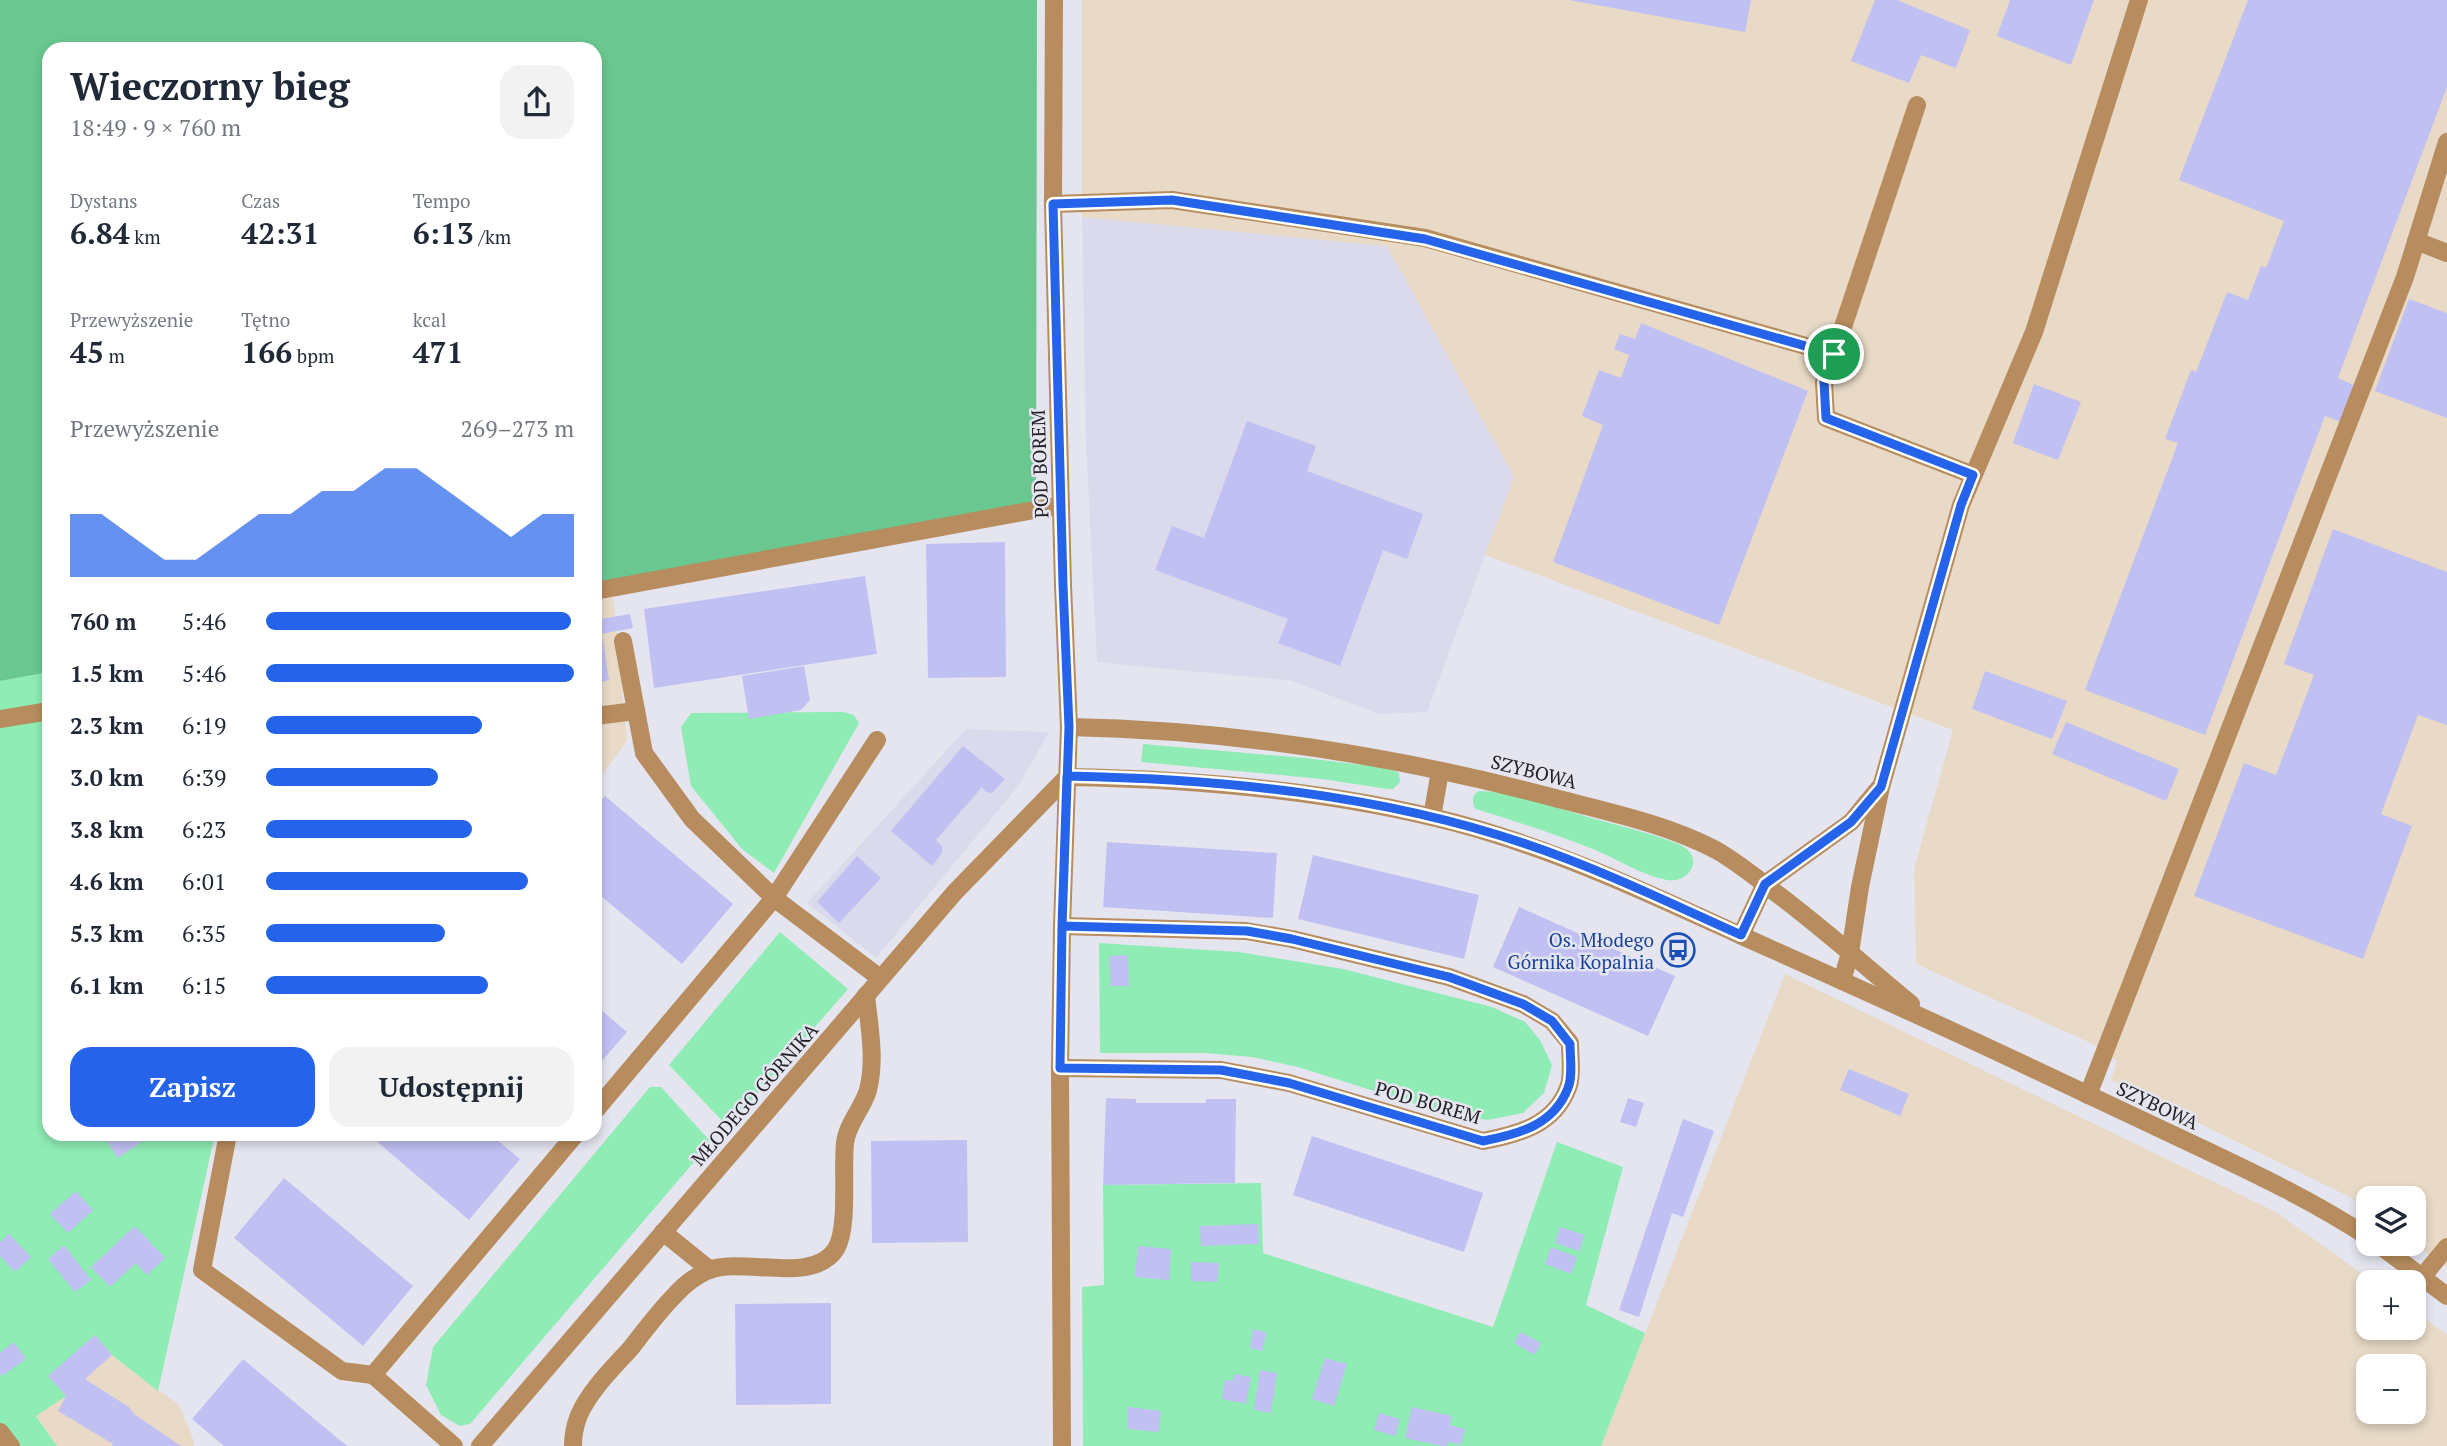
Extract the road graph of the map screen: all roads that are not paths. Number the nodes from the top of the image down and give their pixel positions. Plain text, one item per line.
1 (1054, 0) edge
2 (2139, 0) edge
3 (1917, 105) dead end
4 (2447, 142) edge
5 (1053, 204) junction
6 (2416, 241) junction
7 (2447, 253) edge
8 (1834, 354) junction
9 (1973, 475) junction
10 (1061, 506) junction
11 (602, 590) edge
12 (623, 641) dead end
13 (636, 711) junction
14 (42, 712) edge
15 (602, 715) edge
16 (0, 719) edge
17 (1069, 727) junction
18 (877, 740) dead end
19 (1440, 771) junction
20 (1067, 776) junction
21 (1881, 787) junction
22 (1432, 817) junction
23 (1765, 884) junction
24 (774, 898) junction
25 (1062, 926) junction
26 (1741, 935) junction
27 (1850, 953) junction
28 (880, 978) junction
29 (1842, 981) junction
30 (866, 995) junction
31 (1926, 1017) junction
32 (1060, 1068) junction
33 (2088, 1095) junction
34 (602, 1103) edge
35 (227, 1141) edge
36 (570, 1141) edge
37 (2356, 1230) edge
38 (663, 1232) junction
39 (2447, 1247) edge
40 (2395, 1256) edge
41 (710, 1270) junction
42 (2415, 1270) edge
43 (2426, 1272) edge
44 (2426, 1278) edge
45 (2447, 1296) edge
46 (373, 1375) junction
47 (0, 1432) edge
48 (11, 1446) edge
49 (454, 1446) edge
50 (480, 1446) edge
51 (573, 1446) edge
52 (1062, 1446) edge

1 - 5 street, POD BOREM
2 - 9 street
3 - 8 street
4 - 6 street
5 - 8 street
5 - 10 street, POD BOREM
6 - 7 street
6 - 33 street
8 - 9 street
9 - 21 street
10 - 11 street
10 - 17 street, POD BOREM
12 - 13 street
13 - 15 street
13 - 24 street
14 - 16 street
17 - 19 street, SZYBOWA
17 - 20 street, POD BOREM
18 - 24 street
19 - 22 street
19 - 23 street, SZYBOWA
20 - 22 street, SZYBOWA
20 - 25 street, POD BOREM
20 - 28 street, MŁODEGO GÓRNIKA
21 - 23 street
21 - 27 street
22 - 26 street, SZYBOWA
23 - 26 street
23 - 27 street, SZYBOWA
24 - 28 street
24 - 34 street
25 - 32 street, POD BOREM
25 - 32 street, POD BOREM
26 - 29 street, SZYBOWA
27 - 29 street
27 - 31 street, SZYBOWA
28 - 30 street, MŁODEGO GÓRNIKA
29 - 31 street, SZYBOWA
30 - 38 street, MŁODEGO GÓRNIKA
30 - 41 street
31 - 33 street, SZYBOWA
32 - 52 street, POD BOREM
33 - 37 street, SZYBOWA
35 - 46 street
36 - 46 street
38 - 41 street
38 - 50 street, MŁODEGO GÓRNIKA
39 - 43 street
40 - 42 street
41 - 51 street
44 - 45 street
46 - 49 street
47 - 48 street

